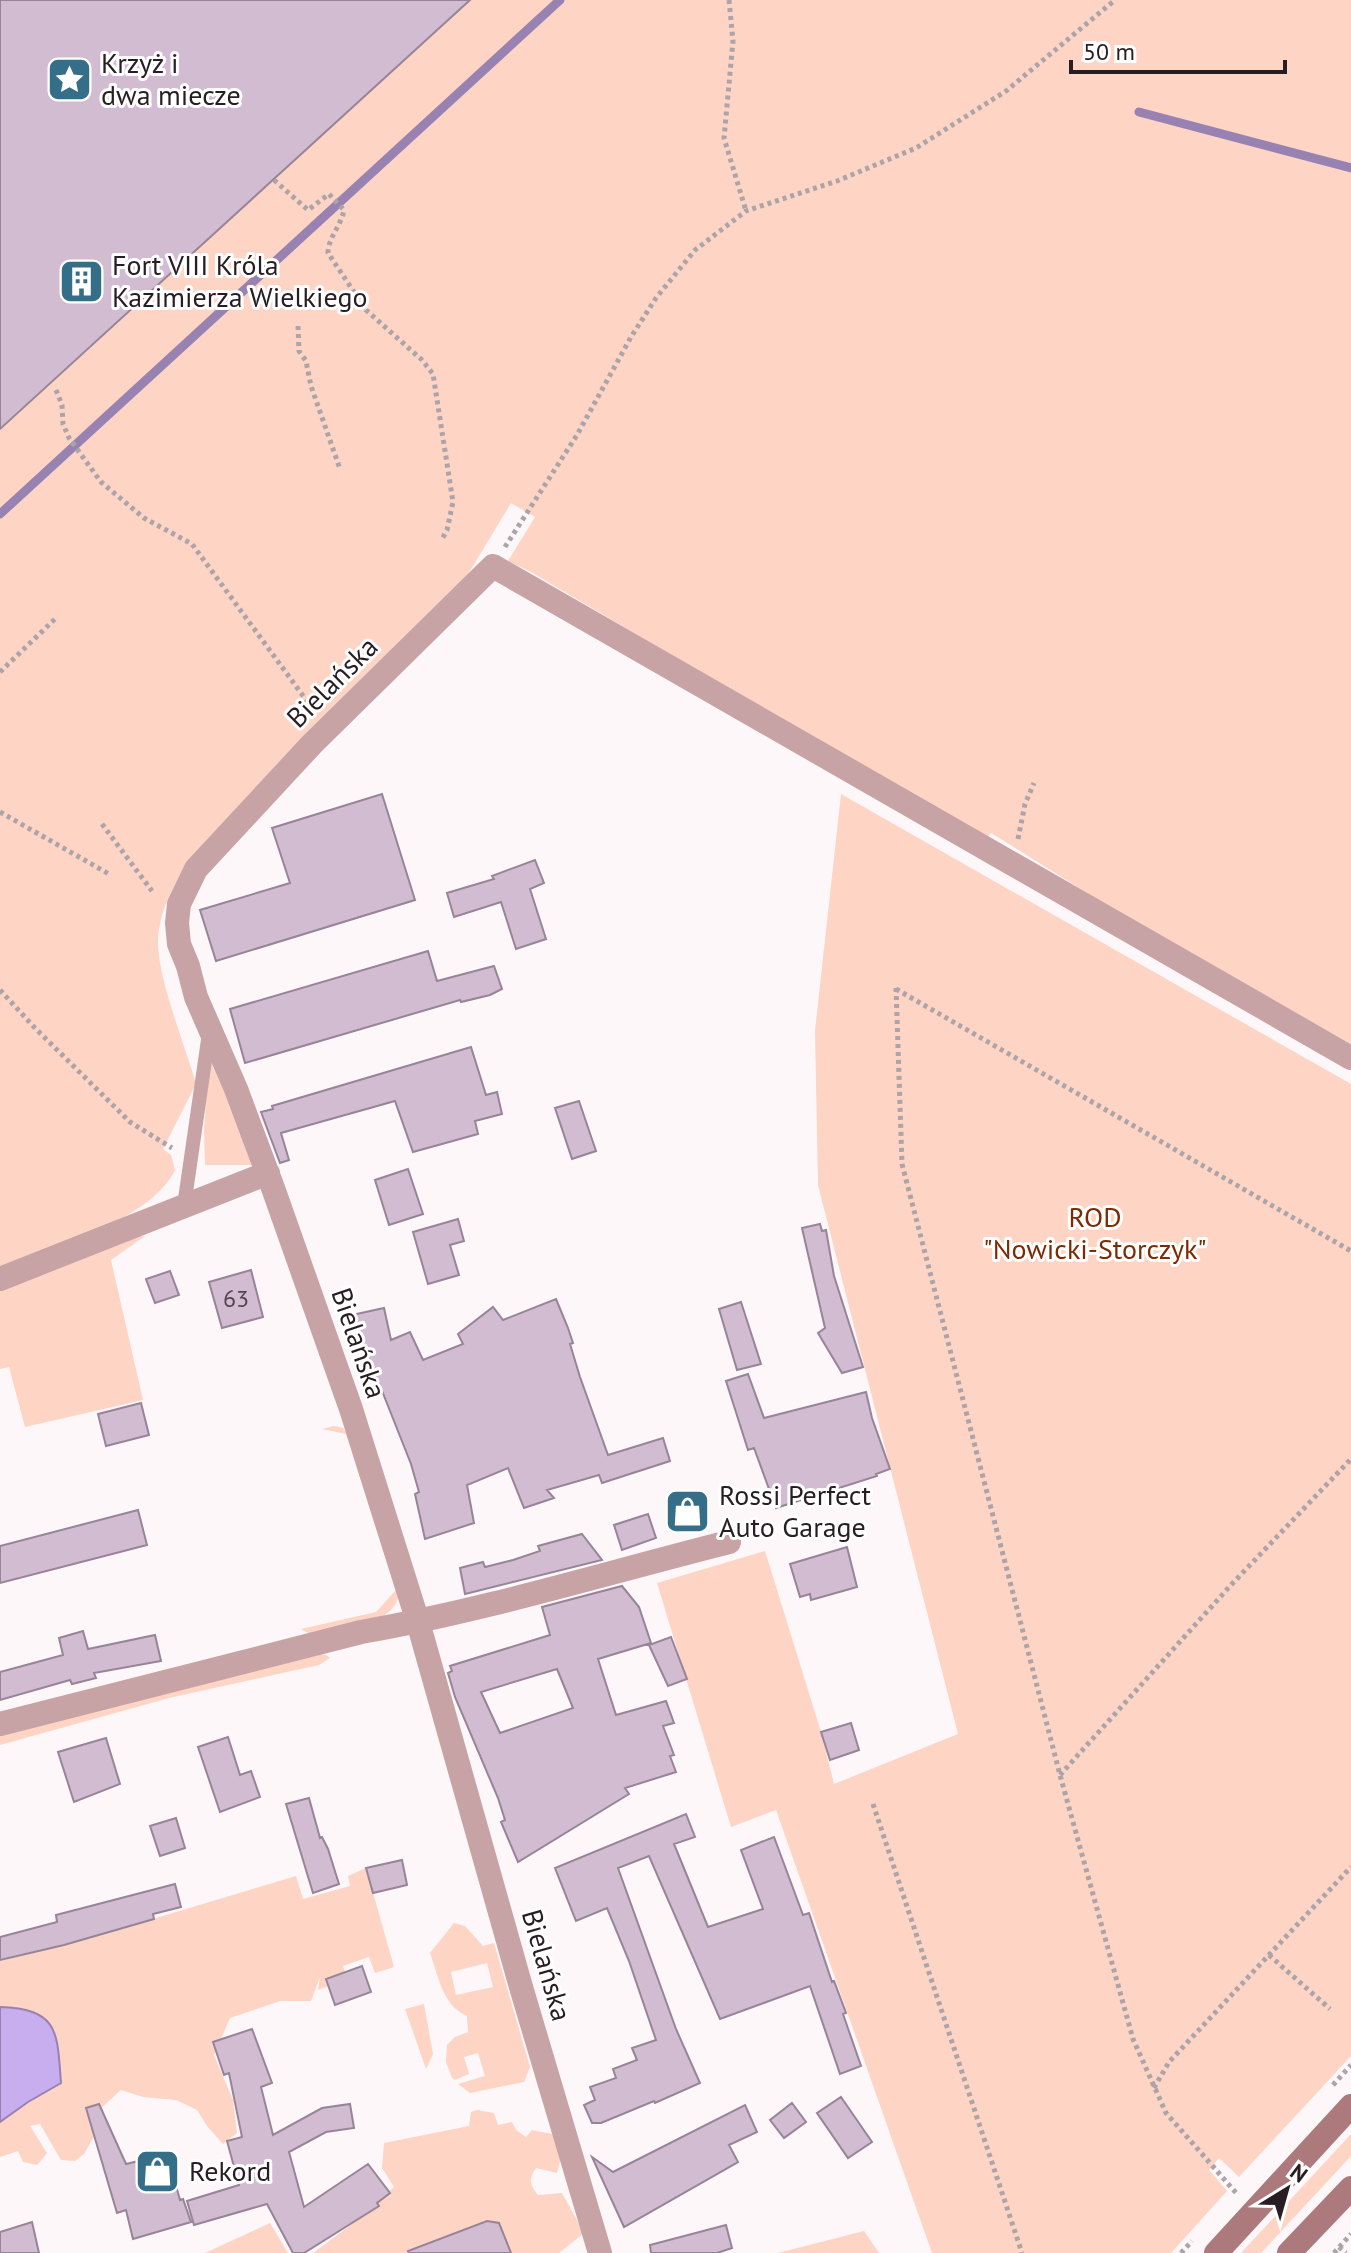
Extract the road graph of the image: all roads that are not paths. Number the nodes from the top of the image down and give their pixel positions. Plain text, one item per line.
1 (209, 1029) junction
2 (1351, 1058) edge
3 (268, 1173) junction
4 (184, 1206) junction
5 (0, 1279) edge
6 (729, 1542) dead end
7 (418, 1622) junction
8 (0, 1724) edge
9 (1351, 2106) edge
10 (1351, 2188) edge
11 (600, 2253) edge
12 (1216, 2253) edge
13 (1289, 2253) edge

1 - 2 street, Bielańska
1 - 3 street, Bielańska
1 - 4 lane
3 - 4 street
3 - 7 street, Bielańska
4 - 5 street
6 - 7 street
7 - 8 street
7 - 11 street, Bielańska
9 - 12 street
10 - 13 street

